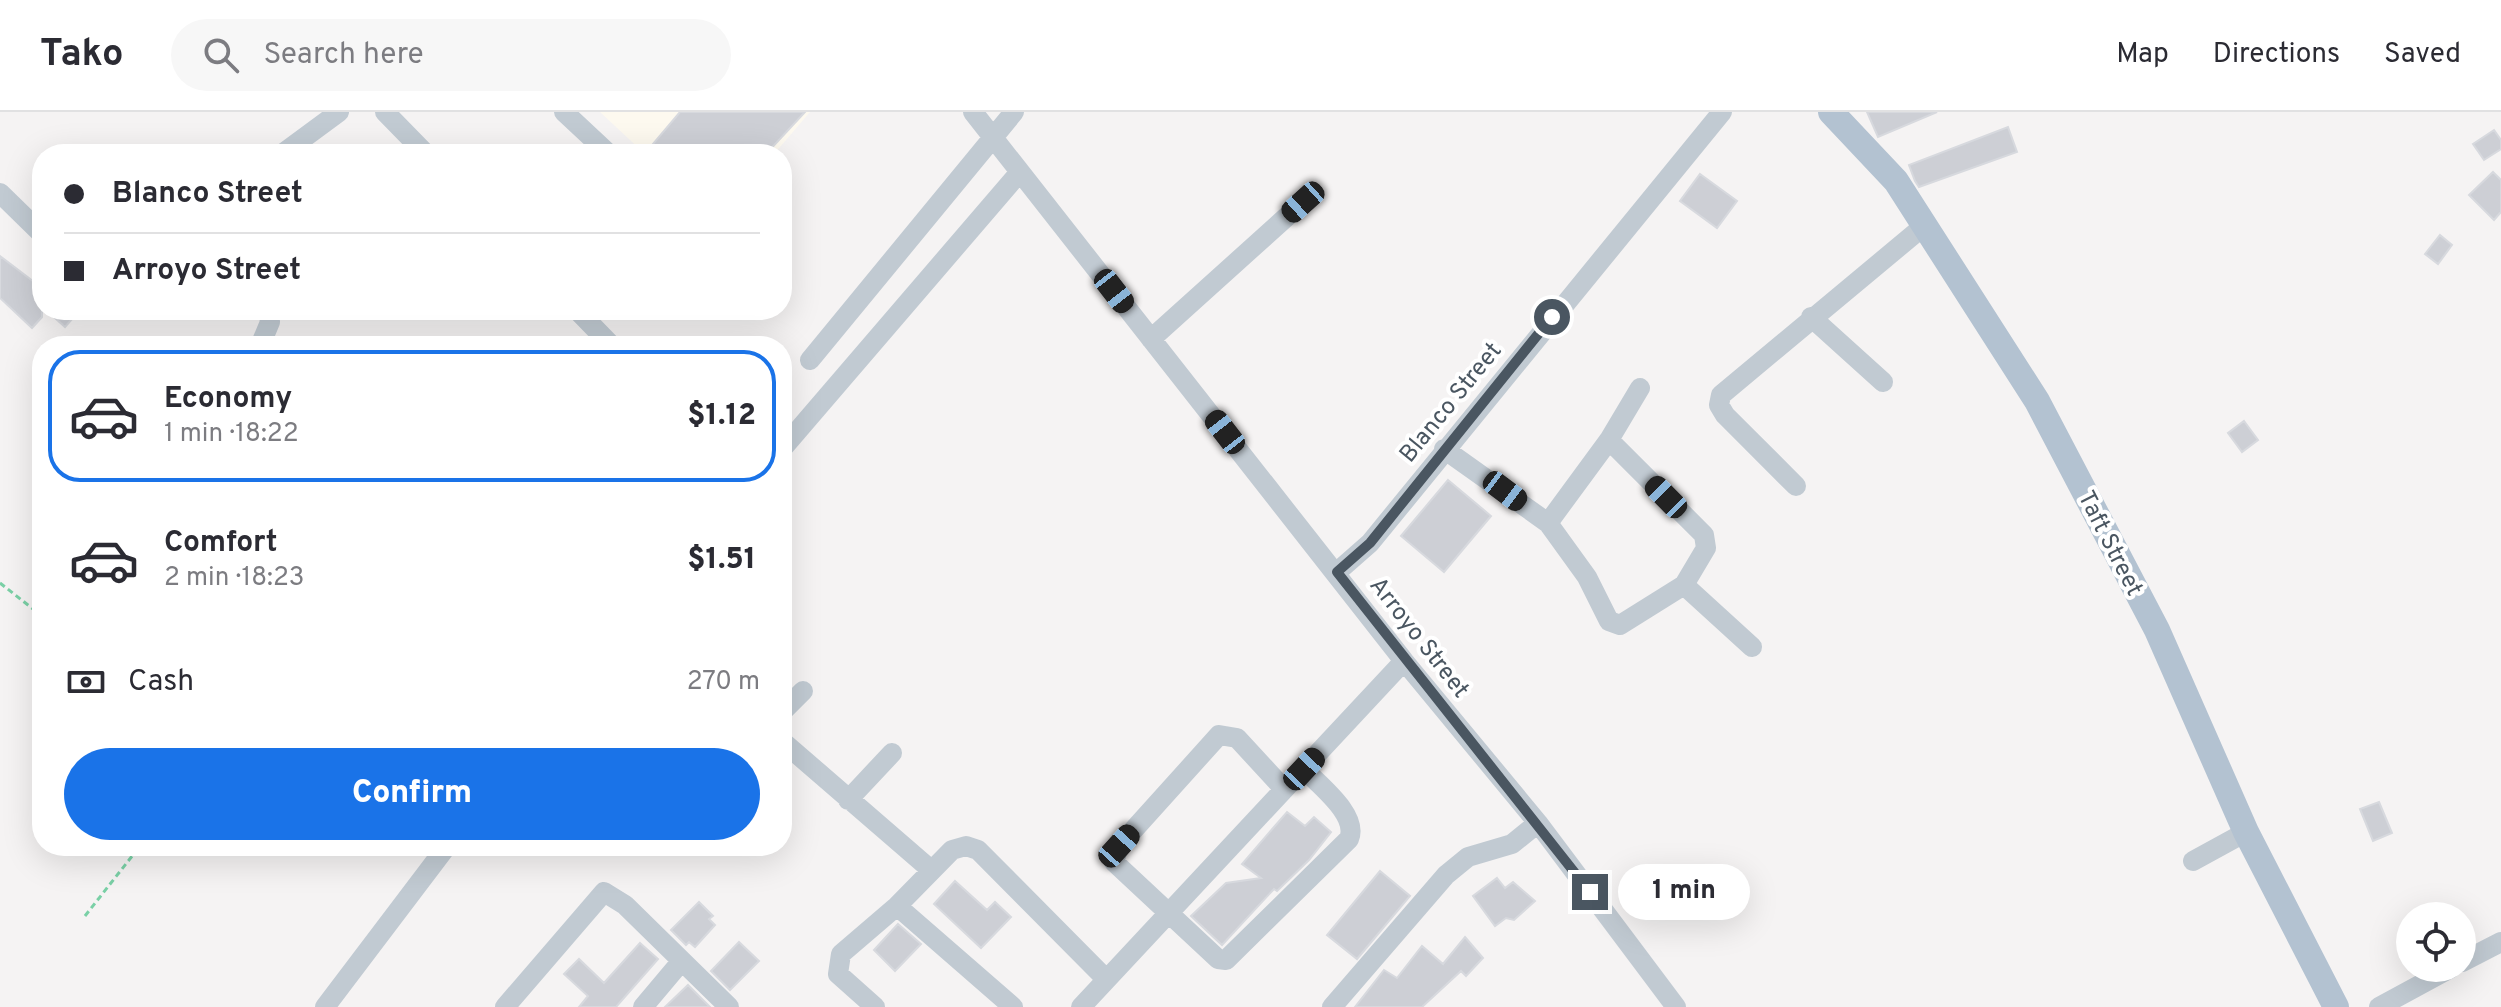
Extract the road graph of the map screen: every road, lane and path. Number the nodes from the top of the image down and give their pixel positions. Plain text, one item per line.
1 (339, 112) edge
2 (385, 112) edge
3 (564, 112) edge
4 (973, 112) edge
5 (1014, 112) edge
6 (1722, 112) edge
7 (1831, 112) edge
8 (994, 139) junction
9 (296, 144) edge
10 (416, 144) edge
11 (598, 144) edge
12 (1019, 173) junction
13 (0, 193) edge
14 (1303, 202) dead end
15 (32, 224) edge
16 (1925, 225) junction
17 (882, 271) junction
18 (910, 296) junction
19 (1811, 317) junction
20 (587, 320) edge
21 (602, 336) edge
22 (1151, 339) junction
23 (810, 360) dead end
24 (1883, 382) dead end
25 (1640, 388) dead end
26 (792, 437) edge
27 (1609, 440) junction
28 (1444, 449) junction
29 (1796, 486) dead end
30 (1548, 523) junction
31 (1337, 572) junction
32 (0, 583) edge
33 (1684, 585) junction
34 (32, 608) edge
35 (1752, 647) dead end
36 (1404, 661) junction
37 (803, 691) dead end
38 (792, 702) edge
39 (792, 750) edge
40 (892, 753) dead end
41 (1304, 769) junction
42 (1284, 789) junction
43 (848, 800) junction
44 (1538, 823) junction
45 (2246, 832) junction
46 (132, 856) edge
47 (439, 856) edge
48 (2193, 861) dead end
49 (930, 869) junction
50 (897, 906) junction
51 (1170, 911) junction
52 (85, 916) dead end
53 (2501, 942) edge
54 (2476, 955) edge
55 (680, 963) junction
56 (1106, 979) junction
57 (2425, 982) edge
58 (325, 1007) edge
59 (505, 1007) edge
60 (643, 1007) edge
61 (729, 1007) edge
62 (875, 1007) edge
63 (1013, 1007) edge
64 (1081, 1007) edge
65 (1332, 1007) edge
66 (1676, 1007) edge
67 (2336, 1007) edge
68 (2379, 1007) edge

1 - 9 street
2 - 10 street
3 - 11 street
4 - 8 street, Arroyo Street
5 - 8 street
6 - 28 street, Blanco Street
7 - 16 main road, Taft Street
8 - 12 street, Arroyo Street
8 - 17 street
12 - 18 street
12 - 22 street, Arroyo Street
13 - 15 street
14 - 22 street
16 - 19 street
16 - 45 main road, Taft Street
17 - 18 street
17 - 23 street
18 - 26 street
19 - 24 street
19 - 29 street
20 - 21 street
22 - 31 street, Arroyo Street
25 - 27 street
27 - 30 street
27 - 33 street
28 - 30 street
28 - 31 street, Blanco Street
30 - 33 street
31 - 36 street, Arroyo Street
32 - 34 path
33 - 35 street
36 - 41 street
36 - 44 street, Arroyo Street
37 - 38 street
39 - 43 street
40 - 43 street
41 - 42 street
41 - 51 street
42 - 51 street
42 - 51 street
43 - 49 street
44 - 65 street
44 - 66 street, Arroyo Street
45 - 48 street
45 - 67 main road, Taft Street
46 - 52 path
47 - 58 street
49 - 50 street
49 - 56 street
50 - 62 street
50 - 63 street
51 - 56 street
53 - 54 street
55 - 59 street
55 - 60 street
55 - 61 street
56 - 64 street
57 - 68 street

